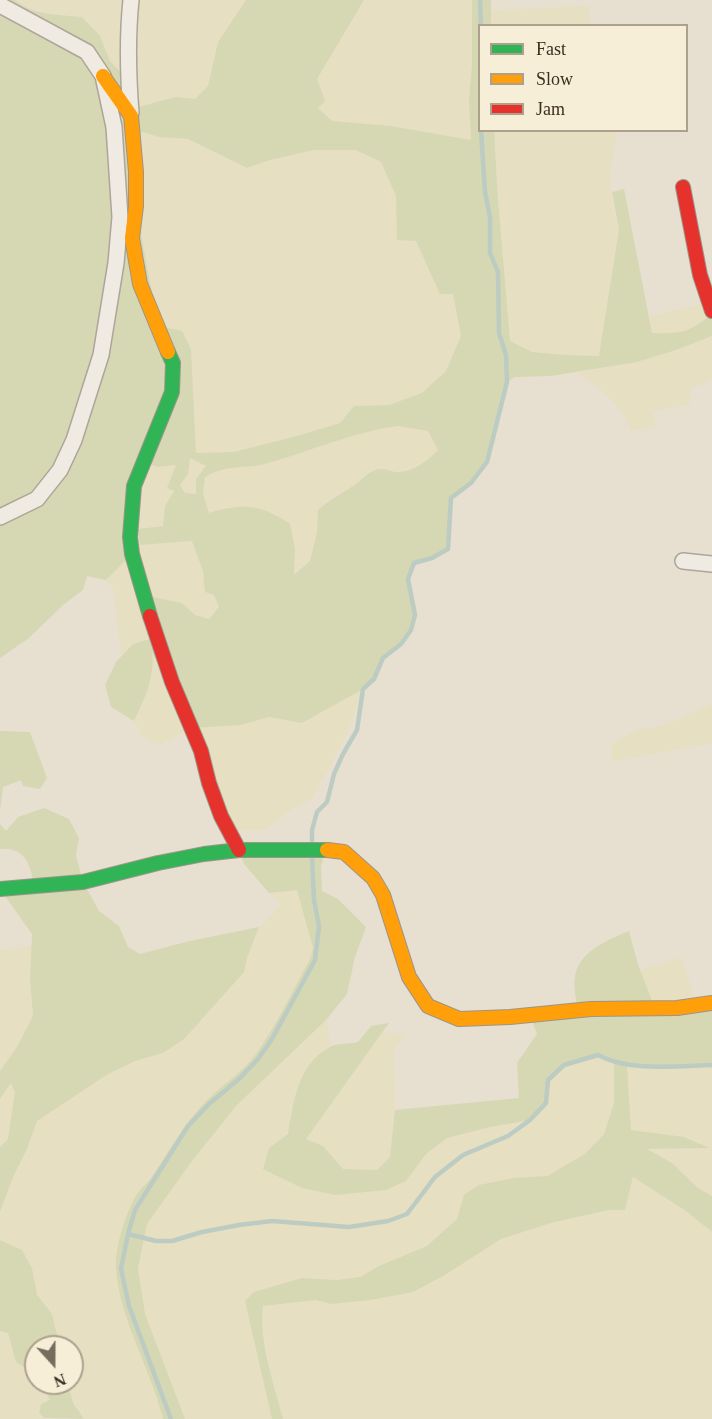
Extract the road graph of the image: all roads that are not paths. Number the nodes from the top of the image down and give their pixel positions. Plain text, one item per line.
1 (131, 0) edge
2 (0, 4) edge
3 (103, 76) junction
4 (131, 116) junction
5 (683, 187) dead end
6 (712, 311) edge
7 (0, 517) edge
8 (683, 561) dead end
9 (712, 564) edge
10 (238, 850) junction
11 (0, 889) edge
12 (712, 1003) edge

1 - 4 street
2 - 3 street
3 - 4 street
3 - 7 street
4 - 10 street
5 - 6 street
8 - 9 street
10 - 11 street
10 - 12 street

